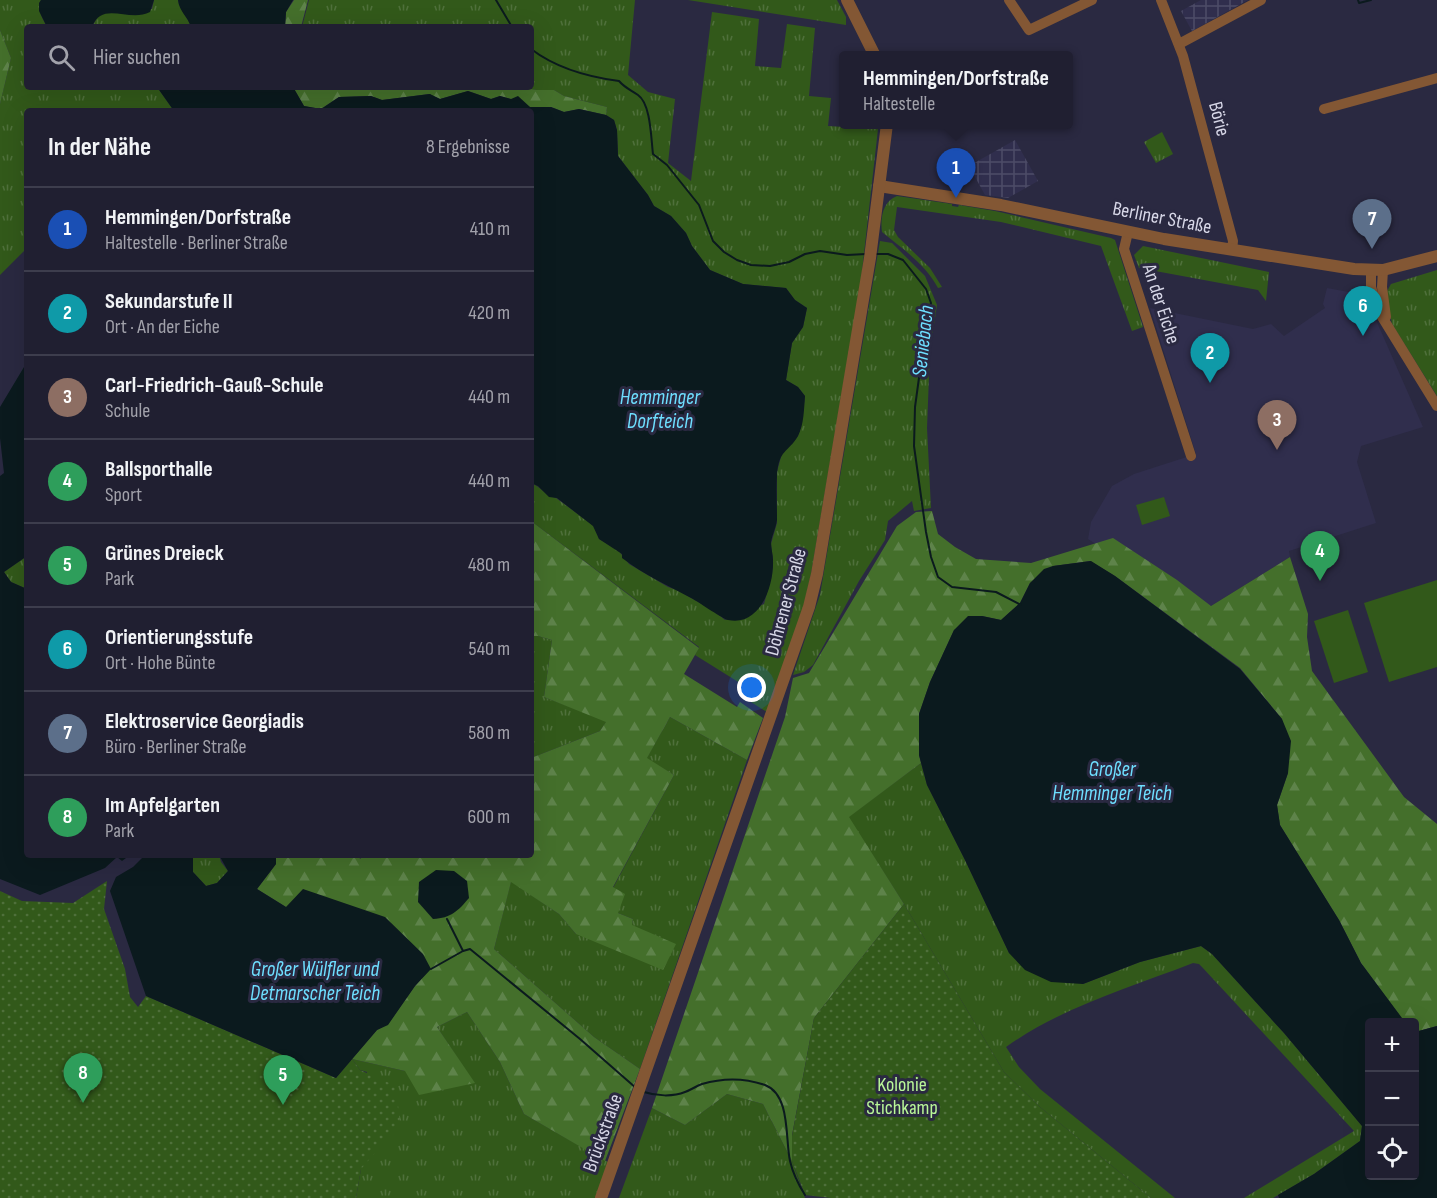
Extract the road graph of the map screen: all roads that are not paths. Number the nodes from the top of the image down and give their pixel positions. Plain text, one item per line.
1 (847, 0) edge
2 (1009, 0) edge
3 (1092, 0) edge
4 (1161, 0) edge
5 (1261, 0) edge
6 (1179, 44) junction
7 (872, 51) edge
8 (1437, 78) edge
9 (1324, 109) dead end
10 (886, 129) edge
11 (879, 186) junction
12 (1128, 232) junction
13 (1232, 250) junction
14 (1437, 256) edge
15 (1377, 271) junction
16 (1437, 406) edge
17 (1191, 456) dead end
18 (643, 1080) joint
19 (601, 1198) edge

1 - 7 street
2 - 3 street
4 - 6 street, Börie
5 - 6 street
6 - 13 street, Börie
8 - 9 street
10 - 11 street, Döhrener Straße
11 - 12 street, Berliner Straße
11 - 18 street, Döhrener Straße
12 - 13 street, Berliner Straße
12 - 17 street, An der Eiche
13 - 15 street, Berliner Straße
14 - 15 street, Berliner Straße
15 - 16 street
18 - 19 street, Brückstraße

